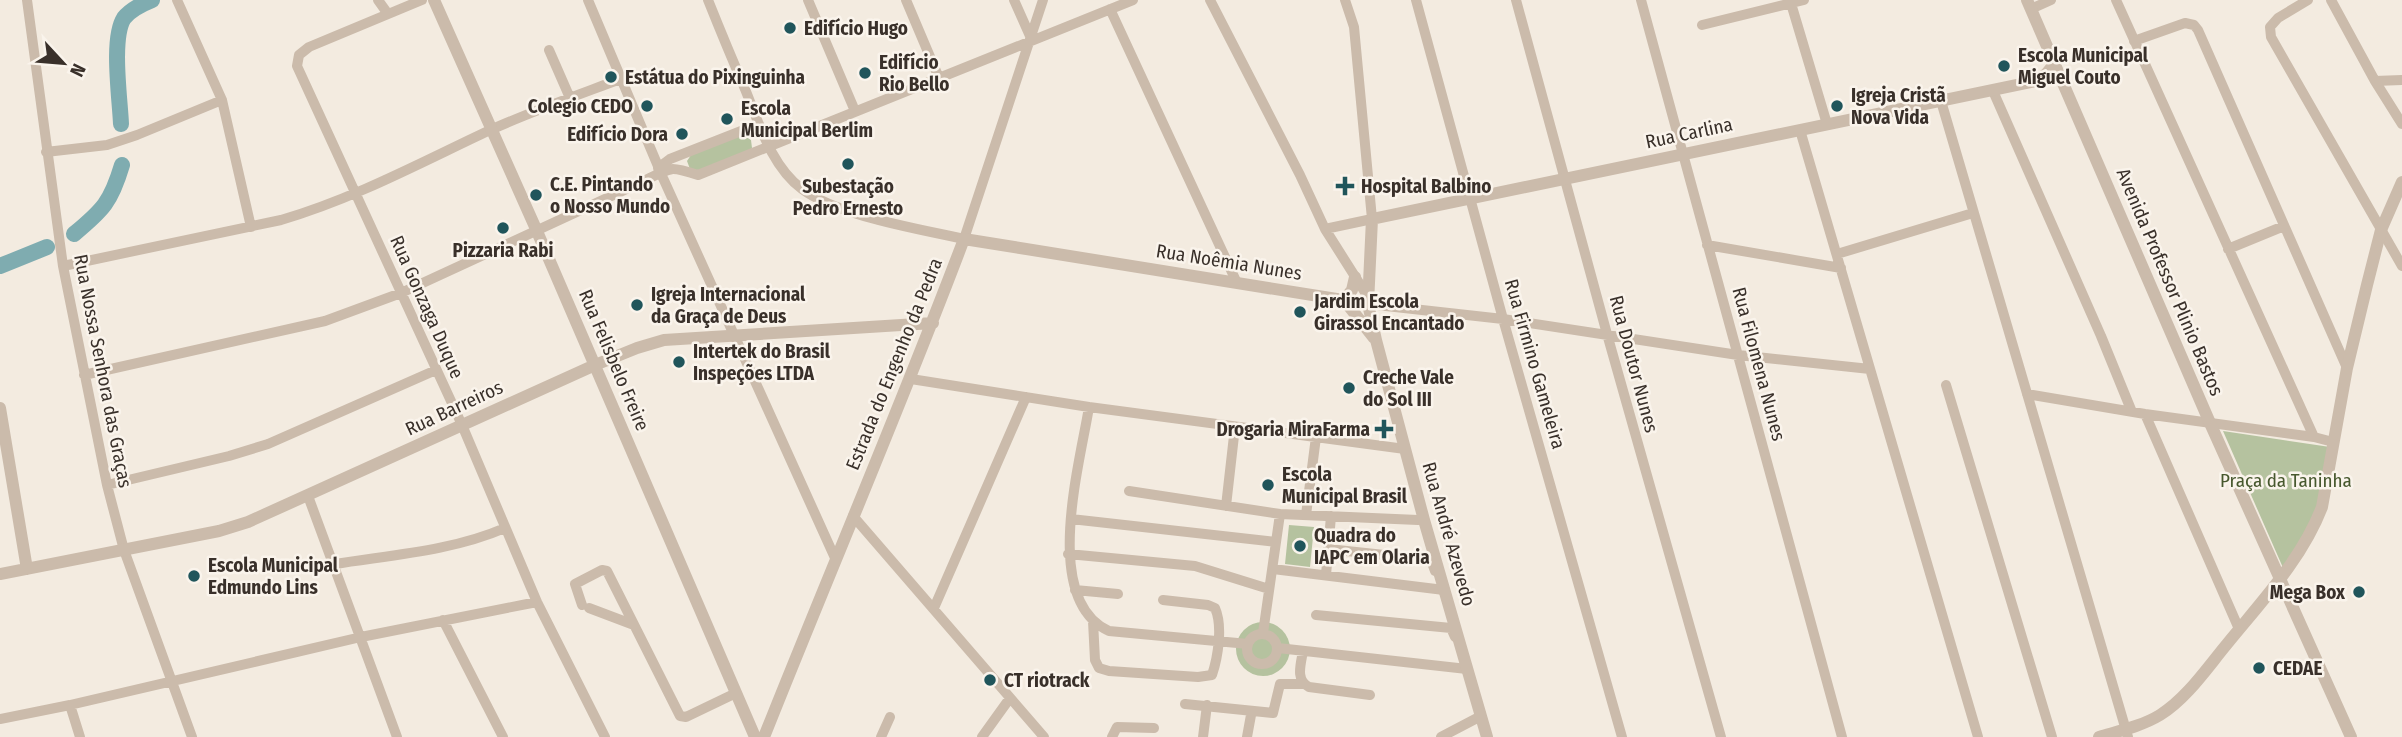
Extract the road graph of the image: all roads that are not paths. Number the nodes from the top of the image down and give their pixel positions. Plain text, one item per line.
1 (27, 0) edge
2 (177, 0) edge
3 (378, 0) edge
4 (422, 0) edge
5 (434, 0) edge
6 (588, 0) edge
7 (708, 0) edge
8 (808, 0) edge
9 (906, 0) edge
10 (1014, 0) edge
11 (1043, 0) edge
12 (1133, 0) edge
13 (1210, 0) edge
14 (1345, 0) edge
15 (1416, 0) edge
16 (1516, 0) edge
17 (1641, 0) edge
18 (1804, 0) edge
19 (2052, 0) edge
20 (2116, 0) edge
21 (2308, 0) edge
22 (2331, 0) edge
23 (1790, 2) edge
24 (2029, 5) edge
25 (1111, 9) junction
26 (388, 14) junction
27 (1702, 26) dead end
28 (1029, 39) junction
29 (2134, 41) junction
30 (549, 50) dead end
31 (2055, 63) junction
32 (623, 78) junction
33 (939, 78) junction
34 (2402, 80) edge
35 (2375, 81) junction
36 (1993, 91) junction
37 (570, 98) junction
38 (222, 100) junction
39 (1941, 101) junction
40 (855, 111) junction
41 (759, 124) junction
42 (1827, 124) junction
43 (2402, 124) edge
44 (492, 130) junction
45 (1800, 130) junction
46 (768, 145) junction
47 (46, 152) junction
48 (687, 152) junction
49 (1682, 155) junction
50 (660, 170) junction
51 (685, 171) junction
52 (1566, 178) junction
53 (2402, 181) edge
54 (356, 193) junction
55 (1471, 200) junction
56 (1973, 213) junction
57 (1373, 219) junction
58 (2284, 226) junction
59 (251, 227) junction
60 (536, 229) junction
61 (1325, 229) junction
62 (2381, 230) junction
63 (964, 239) junction
64 (1707, 245) junction
65 (2228, 249) junction
66 (1837, 254) junction
67 (63, 266) junction
68 (2402, 266) edge
69 (1841, 268) junction
70 (1355, 277) junction
71 (1237, 282) junction
72 (401, 293) junction
73 (1344, 300) junction
74 (1368, 300) junction
75 (1503, 319) junction
76 (933, 323) junction
77 (1607, 334) junction
78 (735, 337) junction
79 (1376, 340) junction
80 (1738, 355) junction
81 (595, 365) junction
82 (2347, 368) junction
83 (1870, 369) junction
84 (436, 370) junction
85 (84, 375) junction
86 (911, 379) junction
87 (1946, 386) dead end
88 (2027, 394) junction
89 (1026, 397) junction
90 (1089, 407) junction
91 (0, 408) edge
92 (2132, 412) junction
93 (2145, 414) junction
94 (2210, 423) junction
95 (462, 425) junction
96 (1235, 426) junction
97 (1316, 437) junction
98 (2314, 437) junction
99 (2333, 442) junction
100 (1405, 449) junction
101 (107, 485) junction
102 (1129, 491) dead end
103 (308, 496) junction
104 (1226, 506) junction
105 (1280, 514) junction
106 (1306, 515) junction
107 (853, 516) junction
108 (1331, 516) junction
109 (1071, 519) junction
110 (1418, 520) dead end
111 (505, 528) junction
112 (1276, 542) junction
113 (1328, 549) junction
114 (124, 550) junction
115 (1069, 554) junction
116 (835, 558) junction
117 (335, 564) junction
118 (27, 569) junction
119 (1273, 569) junction
120 (0, 574) edge
121 (1326, 575) junction
122 (2281, 578) junction
123 (1269, 589) junction
124 (1075, 590) junction
125 (1442, 590) junction
126 (1118, 594) dead end
127 (1163, 600) dead end
128 (537, 602) junction
129 (934, 608) junction
130 (1316, 615) dead end
131 (443, 620) junction
132 (1093, 621) junction
133 (634, 625) junction
134 (2239, 629) junction
135 (1263, 634) junction
136 (361, 637) junction
137 (1217, 641) junction
138 (1248, 644) junction
139 (1278, 648) junction
140 (1303, 651) junction
141 (1465, 669) junction
142 (171, 680) junction
143 (1302, 684) junction
144 (736, 694) junction
145 (1370, 695) dead end
146 (1010, 698) junction
147 (1185, 704) dead end
148 (70, 705) junction
149 (1207, 705) junction
150 (1251, 715) dead end
151 (890, 717) dead end
152 (1481, 718) junction
153 (0, 719) edge
154 (1154, 728) dead end
155 (2127, 733) edge
156 (80, 737) edge
157 (192, 737) edge
158 (397, 737) edge
159 (502, 737) edge
160 (605, 737) edge
161 (755, 737) edge
162 (764, 737) edge
163 (881, 737) edge
164 (982, 737) edge
165 (1044, 737) edge
166 (1112, 737) edge
167 (1203, 737) edge
168 (1247, 737) edge
169 (1441, 737) edge
170 (1481, 737) edge
171 (1487, 737) edge
172 (1622, 737) edge
173 (1721, 737) edge
174 (1842, 737) edge
175 (1978, 737) edge
176 (2052, 737) edge
177 (2099, 737) edge
178 (2351, 737) edge

1 - 47 street, Rua Nossa Senhora das Graças
2 - 38 street
3 - 26 street
4 - 26 street
5 - 44 street, Rua Felisbelo Freire
6 - 32 street
7 - 41 street, Rua Noêmia Nunes
8 - 40 street
9 - 33 street
10 - 28 street
11 - 28 street, Estrada do Engenho da Pedra
12 - 25 street
13 - 61 street
14 - 57 street
15 - 55 street, Rua Firmino Gameleira
16 - 52 street, Rua Doutor Nunes
17 - 49 street, Rua Filomena Nunes
18 - 23 street
19 - 24 street
20 - 29 street
21 - 62 street
22 - 35 street
23 - 27 street
23 - 42 street
24 - 31 street, Avenida Professor Plinio Bastos
25 - 28 street
25 - 71 street
26 - 54 street, Rua Gonzaga Duque
28 - 33 street
28 - 63 street, Estrada do Engenho da Pedra
29 - 58 street
29 - 65 street
30 - 37 street
31 - 36 street, Rua Carlina
31 - 94 street, Avenida Professor Plinio Bastos
32 - 37 street
32 - 50 street
33 - 40 street
34 - 35 street
35 - 43 street
36 - 39 street, Rua Carlina
36 - 92 street
37 - 44 street
38 - 47 street
38 - 59 street
39 - 42 street, Rua Carlina
39 - 56 street
40 - 46 street
41 - 46 street, Rua Noêmia Nunes
41 - 48 street
42 - 45 street, Rua Carlina
44 - 54 street
44 - 60 street, Rua Felisbelo Freire
45 - 49 street, Rua Carlina
45 - 66 street
46 - 51 street
46 - 63 street, Rua Noêmia Nunes
47 - 67 street, Rua Nossa Senhora das Graças
48 - 50 street
48 - 51 street
49 - 52 street, Rua Carlina
49 - 64 street, Rua Filomena Nunes
50 - 51 street
50 - 60 street
50 - 78 street
52 - 55 street, Rua Carlina
52 - 77 street, Rua Doutor Nunes
53 - 62 street
54 - 59 street
54 - 72 street, Rua Gonzaga Duque
55 - 57 street, Rua Carlina
55 - 75 street, Rua Firmino Gameleira
56 - 66 street
56 - 88 street
57 - 61 street, Rua Carlina
57 - 74 street, Rua André Azevedo
58 - 65 street
58 - 82 street
59 - 67 street
60 - 72 street
60 - 81 street, Rua Felisbelo Freire
61 - 70 street
62 - 68 street
62 - 82 street
63 - 71 street, Rua Noêmia Nunes
63 - 76 street, Estrada do Engenho da Pedra
64 - 69 street
64 - 80 street, Rua Filomena Nunes
65 - 98 street
66 - 69 street
67 - 85 street, Rua Nossa Senhora das Graças
69 - 83 street
70 - 73 street
70 - 74 street
71 - 73 street, Rua Noêmia Nunes
72 - 84 street, Rua Gonzaga Duque
72 - 85 street
73 - 74 street, Rua Noêmia Nunes
73 - 79 street, Rua André Azevedo
74 - 75 street, Rua Noêmia Nunes
74 - 79 street, Rua André Azevedo
75 - 77 street, Rua Noêmia Nunes
75 - 172 street, Rua Firmino Gameleira
76 - 78 street, Rua Barreiros
76 - 86 street, Estrada do Engenho da Pedra
77 - 80 street, Rua Noêmia Nunes
77 - 173 street, Rua Doutor Nunes
78 - 81 street, Rua Barreiros
78 - 116 street
79 - 100 street, Rua André Azevedo
80 - 83 street, Rua Noêmia Nunes
80 - 174 street, Rua Filomena Nunes
81 - 95 street, Rua Barreiros
81 - 144 street, Rua Felisbelo Freire
82 - 99 street
83 - 175 street
84 - 95 street, Rua Gonzaga Duque
84 - 101 street
85 - 101 street, Rua Nossa Senhora das Graças
86 - 89 street
86 - 107 street, Estrada do Engenho da Pedra
87 - 176 street
88 - 92 street
88 - 155 street
89 - 90 street
89 - 129 street
90 - 96 street
90 - 109 street
91 - 118 street
92 - 93 street
93 - 94 street
93 - 134 street
94 - 98 street
94 - 122 street, Avenida Professor Plinio Bastos
95 - 103 street, Rua Barreiros
95 - 111 street, Rua Gonzaga Duque
96 - 97 street
96 - 104 street
97 - 100 street
97 - 106 street
98 - 99 street
99 - 122 street
100 - 125 street, Rua André Azevedo
101 - 114 street, Rua Nossa Senhora das Graças
102 - 104 street
103 - 114 street, Rua Barreiros
103 - 117 street
104 - 105 street
105 - 106 street
105 - 112 street
106 - 108 street
107 - 116 street, Estrada do Engenho da Pedra
107 - 129 street
108 - 110 street
108 - 113 street
109 - 112 street
109 - 115 street
111 - 117 street
111 - 128 street, Rua Gonzaga Duque
112 - 119 street
113 - 121 street
113 - 125 street
114 - 118 street, Rua Barreiros
114 - 142 street, Rua Nossa Senhora das Graças
115 - 123 street
115 - 124 street
116 - 162 street, Estrada do Engenho da Pedra
117 - 136 street
118 - 120 street, Rua Barreiros
119 - 121 street
119 - 123 street
121 - 125 street
122 - 134 street
122 - 178 street, Avenida Professor Plinio Bastos
123 - 135 street
124 - 126 street
124 - 132 street
125 - 141 street, Rua André Azevedo
127 - 137 street
128 - 131 street
128 - 160 street, Rua Gonzaga Duque
129 - 146 street
130 - 141 street
131 - 136 street
131 - 159 street
132 - 137 street
132 - 137 street
133 - 133 street
133 - 144 street
134 - 155 street
135 - 138 street
135 - 139 street
136 - 142 street
136 - 158 street
137 - 138 street
138 - 139 street
139 - 140 street
140 - 141 street
140 - 143 street
141 - 152 street, Rua André Azevedo
142 - 148 street
142 - 157 street, Rua Nossa Senhora das Graças
143 - 145 street
143 - 149 street
144 - 161 street, Rua Felisbelo Freire
146 - 164 street
146 - 165 street
147 - 149 street
148 - 153 street
148 - 156 street
149 - 167 street
150 - 168 street
151 - 163 street
152 - 169 street
152 - 170 street
152 - 171 street, Rua André Azevedo
154 - 166 street
155 - 177 street

